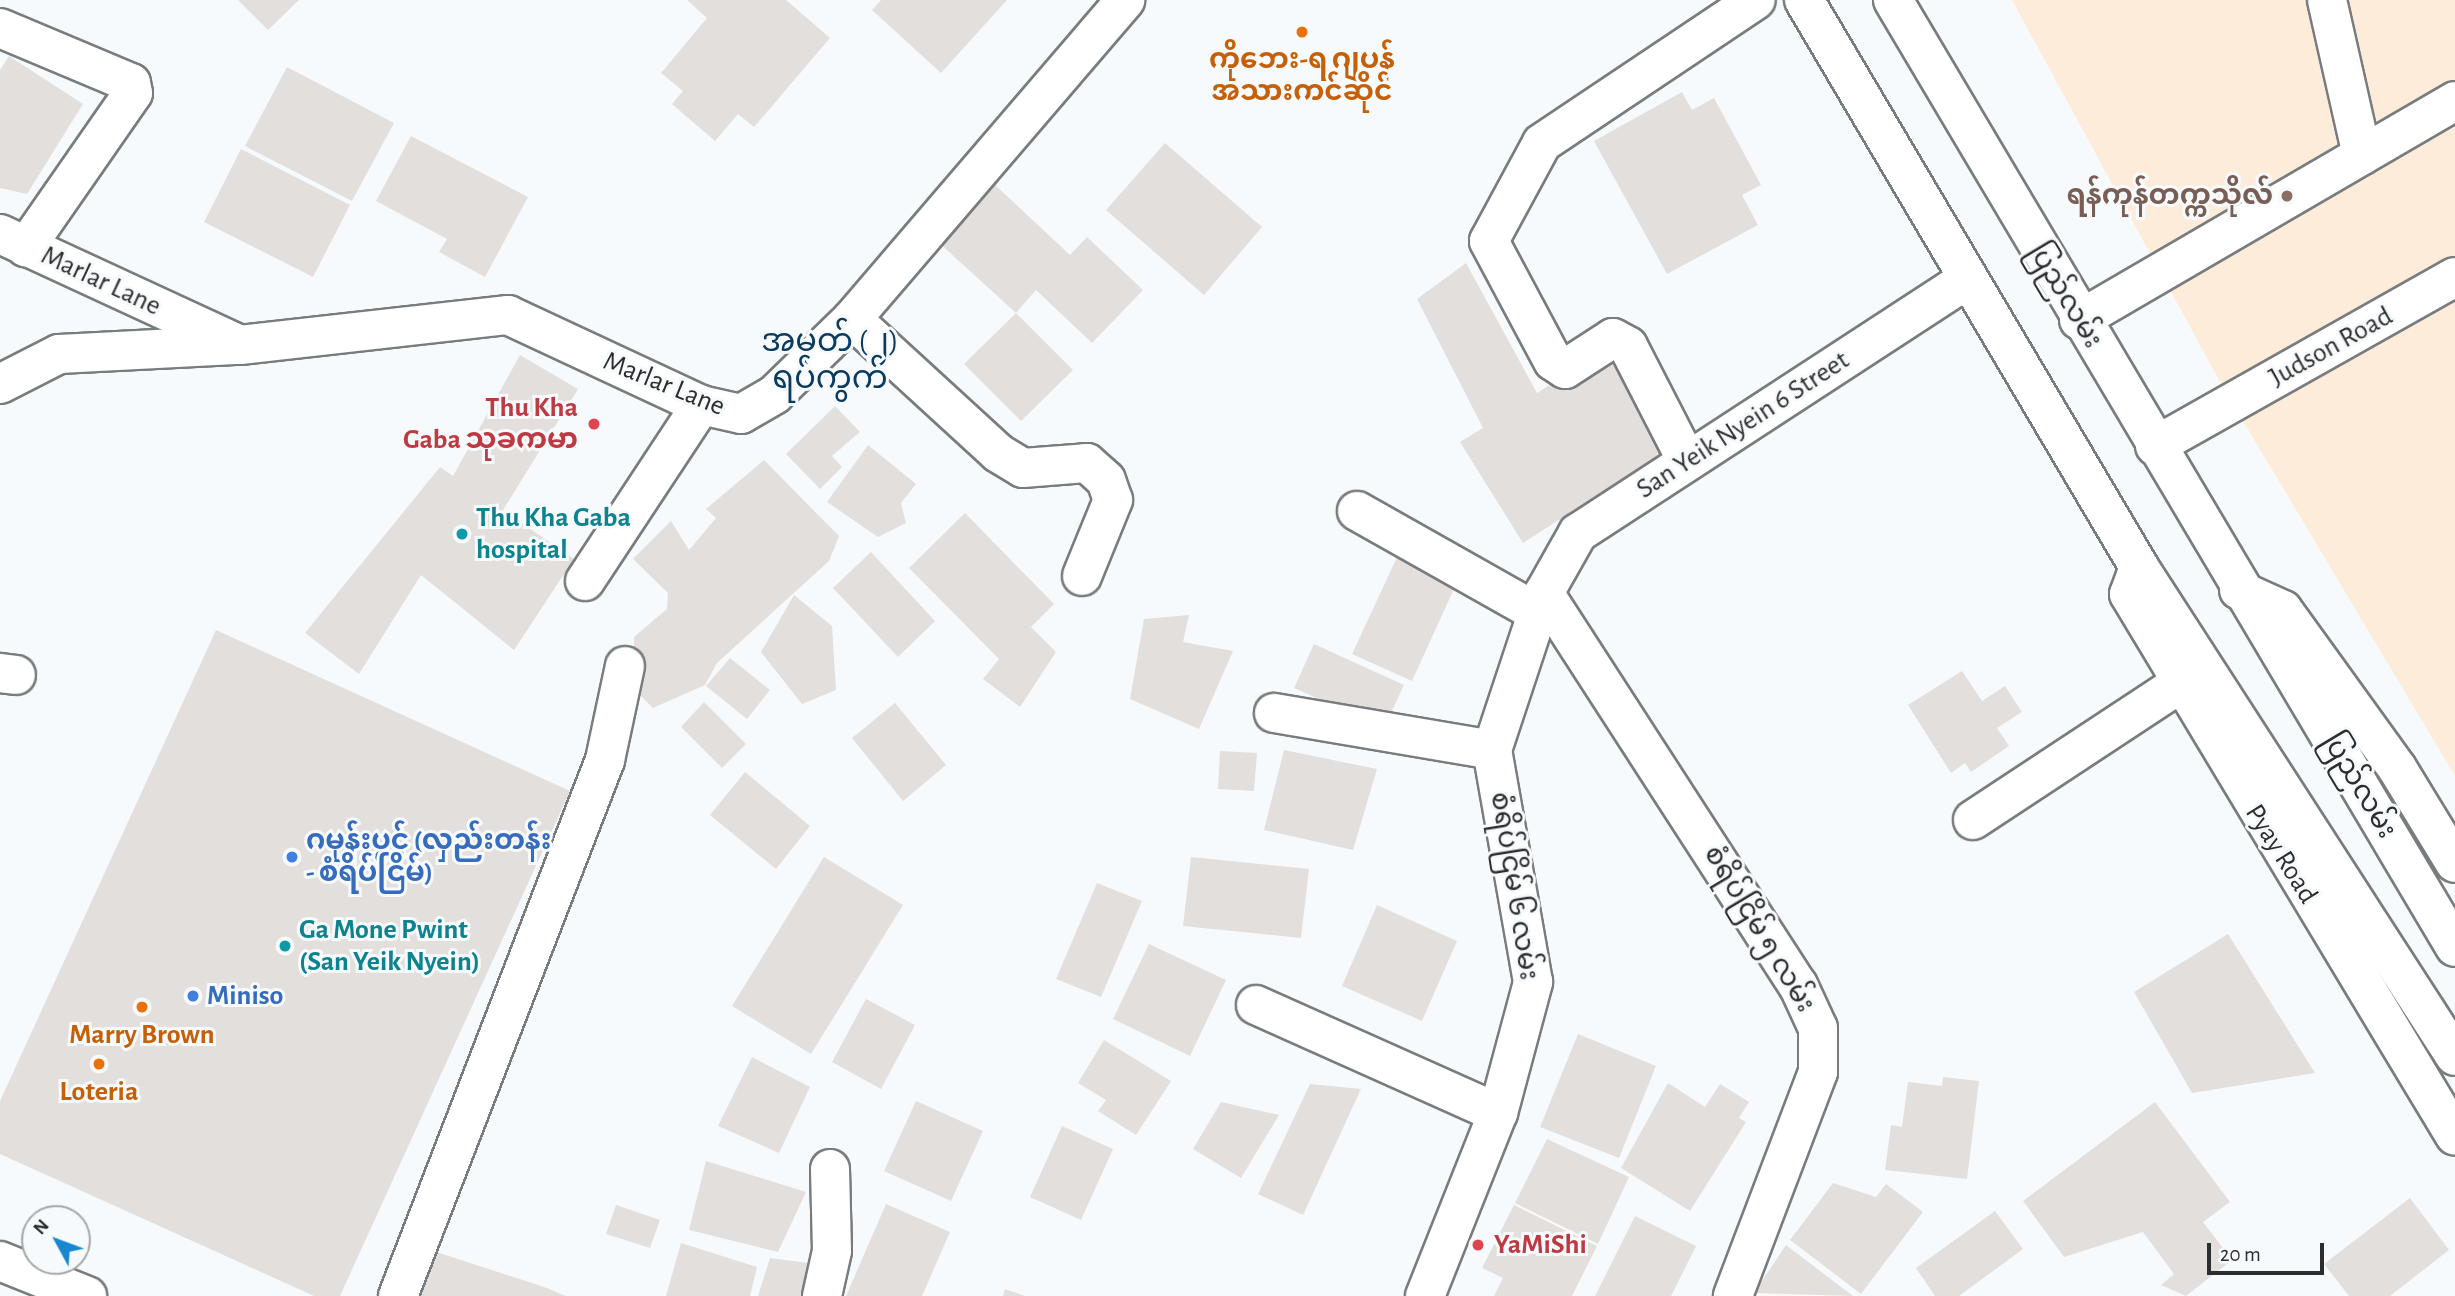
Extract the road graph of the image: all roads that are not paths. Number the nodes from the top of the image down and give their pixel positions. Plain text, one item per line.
1 (1125, 0) edge
2 (1756, 0) edge
3 (1804, 0) edge
4 (1893, 0) edge
5 (2327, 0) edge
6 (0, 28) edge
7 (2455, 101) edge
8 (2362, 155) junction
9 (13, 240) edge
10 (2455, 277) edge
11 (1966, 281) junction
12 (852, 319) junction
13 (2079, 320) junction
14 (240, 345) junction
15 (0, 384) edge
16 (701, 405) junction
17 (2155, 446) junction
18 (1687, 461) junction
19 (1357, 511) dead end
20 (2139, 567) junction
21 (1082, 576) dead end
22 (585, 582) dead end
23 (2239, 590) junction
24 (1540, 603) junction
25 (625, 667) dead end
26 (2179, 684) junction
27 (1274, 713) dead end
28 (1492, 750) junction
29 (1973, 820) dead end
30 (2455, 863) edge
31 (2455, 947) edge
32 (1256, 1005) dead end
33 (2455, 1056) edge
34 (1498, 1113) junction
35 (2455, 1136) edge
36 (830, 1169) dead end
37 (0, 1261) edge
38 (86, 1296) edge
39 (398, 1296) edge
40 (822, 1296) edge
41 (1425, 1296) edge
42 (1732, 1296) edge

1 - 12 main road, Marlar Lane
2 - 18 main road
3 - 11 main road
4 - 13 main road, ပြည်လမ်း
5 - 8 main road
6 - 9 main road
7 - 8 main road
8 - 13 main road
9 - 14 main road, Marlar Lane
10 - 17 main road, Judson Road
11 - 18 main road, San Yeik Nyein 6 Street
11 - 20 main road
12 - 16 main road, Marlar Lane
12 - 21 main road
13 - 17 main road, ပြည်လမ်း
14 - 15 main road, Marlar Lane
14 - 16 main road, Marlar Lane
16 - 22 main road
17 - 23 main road, ပြည်လမ်း
18 - 24 main road, San Yeik Nyein 6 Street
19 - 24 main road
20 - 26 main road, Pyay Road
20 - 33 main road, Pyay Road
23 - 30 main road, ပြည်လမ်း
23 - 31 main road, ပြည်လမ်း
24 - 28 main road, စံရိပ်ငြိမ် ၆ လမ်း
24 - 42 main road, စံရိပ်ငြိမ် ၅ လမ်း
25 - 39 main road
26 - 29 main road
26 - 35 main road, Pyay Road
27 - 28 main road
28 - 34 main road, စံရိပ်ငြိမ် ၆ လမ်း
32 - 34 main road
34 - 41 main road, စံရိပ်ငြိမ် ၆ လမ်း
36 - 40 main road
37 - 38 main road

